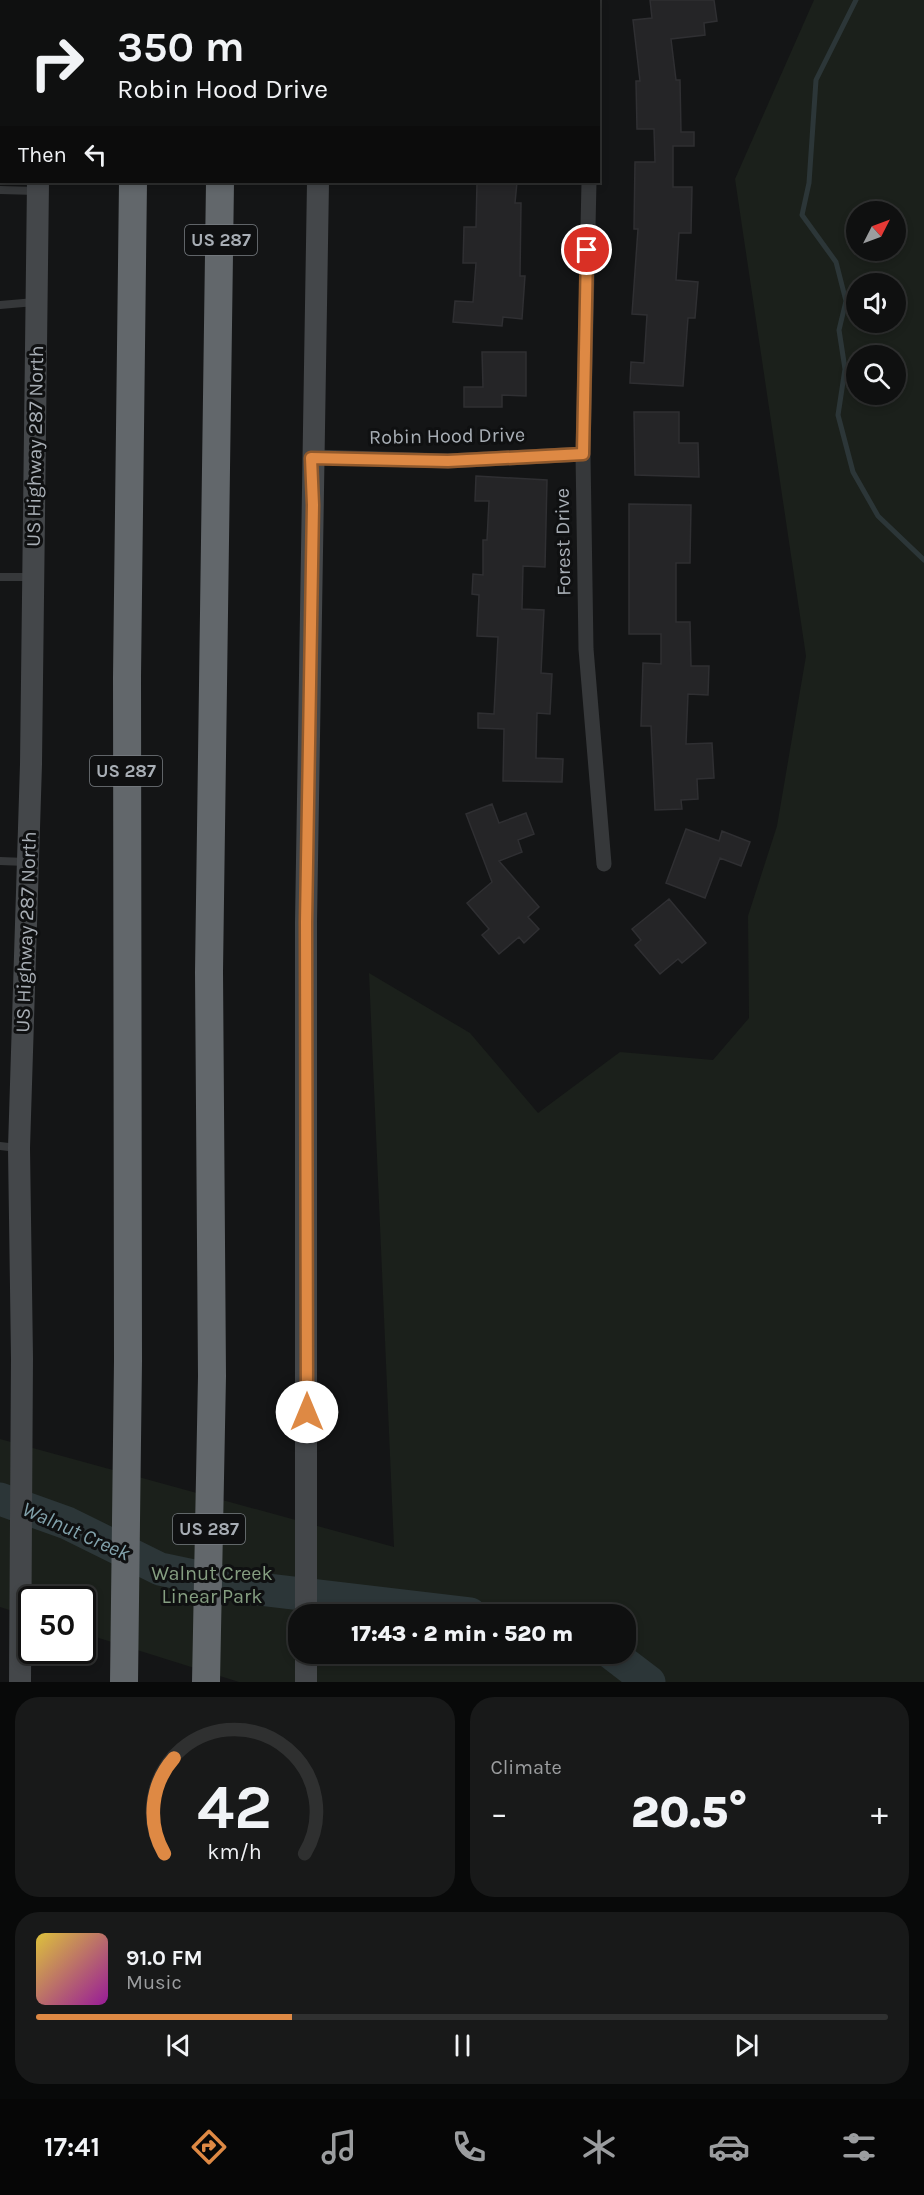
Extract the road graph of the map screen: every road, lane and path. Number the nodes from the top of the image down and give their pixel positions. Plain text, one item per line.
1 (134, 183) edge
2 (220, 183) edge
3 (318, 183) edge
4 (589, 183) edge
5 (37, 186) edge
6 (0, 190) edge
7 (37, 302) junction
8 (0, 305) edge
9 (583, 454) junction
10 (311, 458) junction
11 (0, 577) edge
12 (33, 577) junction
13 (0, 861) edge
14 (28, 862) junction
15 (604, 864) dead end
16 (9, 1147) edge
17 (306, 1604) edge
18 (306, 1664) edge
19 (124, 1680) edge
20 (20, 1682) edge
21 (206, 1682) edge
22 (306, 1682) edge

1 - 19 highway, US 287
2 - 21 highway, US 287
3 - 10 main road
4 - 9 street, Forest Drive
5 - 6 lane
5 - 7 main road, US Highway 287 North
7 - 8 lane
7 - 12 main road, US Highway 287 North
9 - 10 street, Robin Hood Drive
9 - 15 street, Forest Drive
10 - 17 main road
11 - 12 lane
12 - 14 main road, US Highway 287 North
13 - 14 lane
14 - 16 main road, US Highway 287 North
16 - 20 main road, US Highway 287 North
18 - 22 main road

